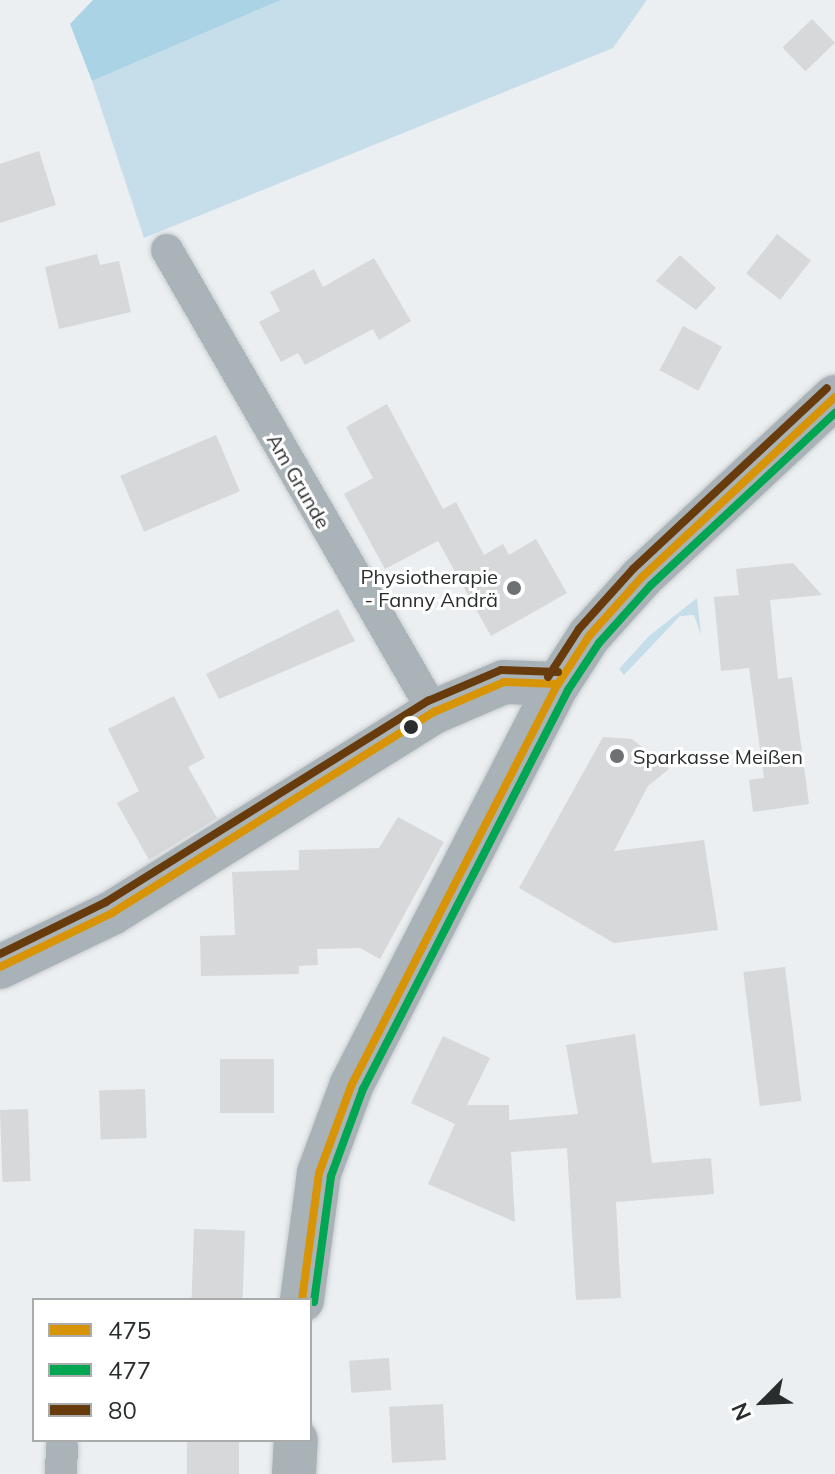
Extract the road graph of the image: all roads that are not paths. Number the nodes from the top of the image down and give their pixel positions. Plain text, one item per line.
1 (167, 250) dead end
2 (835, 397) edge
3 (558, 684) junction
4 (434, 712) junction
5 (0, 967) edge
6 (302, 1298) edge
7 (296, 1442) edge
8 (294, 1474) edge

1 - 4 street, Am Grunde
2 - 3 main road
3 - 4 main road
3 - 6 main road
4 - 5 main road
7 - 8 main road

